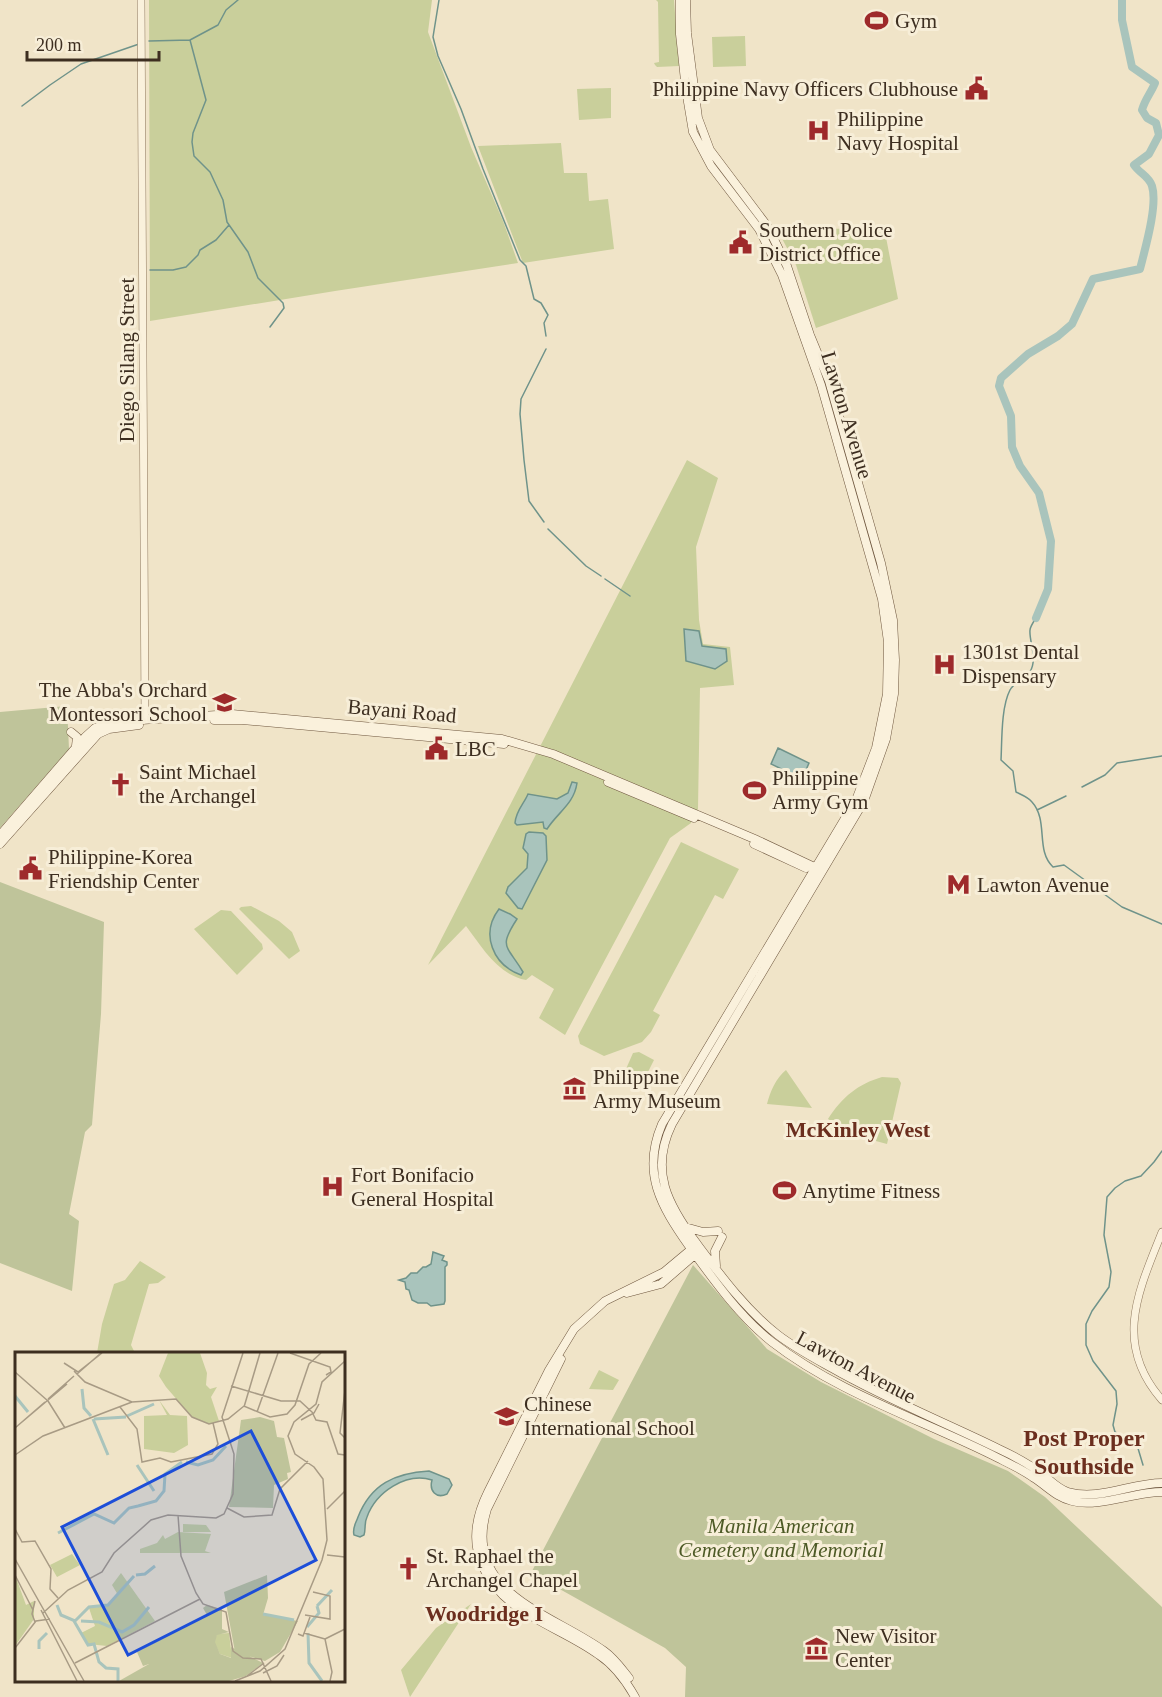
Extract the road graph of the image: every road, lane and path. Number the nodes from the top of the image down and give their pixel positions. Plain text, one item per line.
1 (141, 0) edge
2 (680, 0) edge
3 (686, 0) edge
4 (145, 719) junction
5 (71, 732) dead end
6 (76, 748) junction
7 (0, 835) edge
8 (756, 842) junction
9 (0, 844) edge
10 (823, 857) junction
11 (800, 862) junction
12 (819, 871) junction
13 (807, 884) junction
14 (684, 1226) junction
15 (1162, 1232) edge
16 (696, 1249) junction
17 (721, 1275) junction
18 (1162, 1400) edge
19 (1162, 1483) edge
20 (1162, 1492) edge
21 (1059, 1493) junction
22 (635, 1697) edge
23 (640, 1697) edge

1 - 4 street, Diego Silang Street
2 - 10 main road, Lawton Avenue
3 - 12 main road, Lawton Avenue
4 - 6 main road, Bayani Road
4 - 8 main road, Bayani Road
5 - 6 main road
6 - 7 main road, Bayani Road
8 - 9 main road, Bayani Road
8 - 11 main road, Bayani Road
10 - 11 main road
10 - 12 main road, Lawton Avenue
11 - 12 main road, Bayani Road
11 - 13 main road
12 - 13 main road, Lawton Avenue
12 - 14 main road, Lawton Avenue
13 - 16 main road, Lawton Avenue
14 - 16 main road, Lawton Avenue
14 - 17 main road
15 - 18 street
16 - 17 main road, Lawton Avenue
16 - 21 main road, Lawton Avenue
16 - 22 main road
16 - 23 main road
17 - 21 main road, Lawton Avenue
19 - 21 main road
20 - 21 main road

